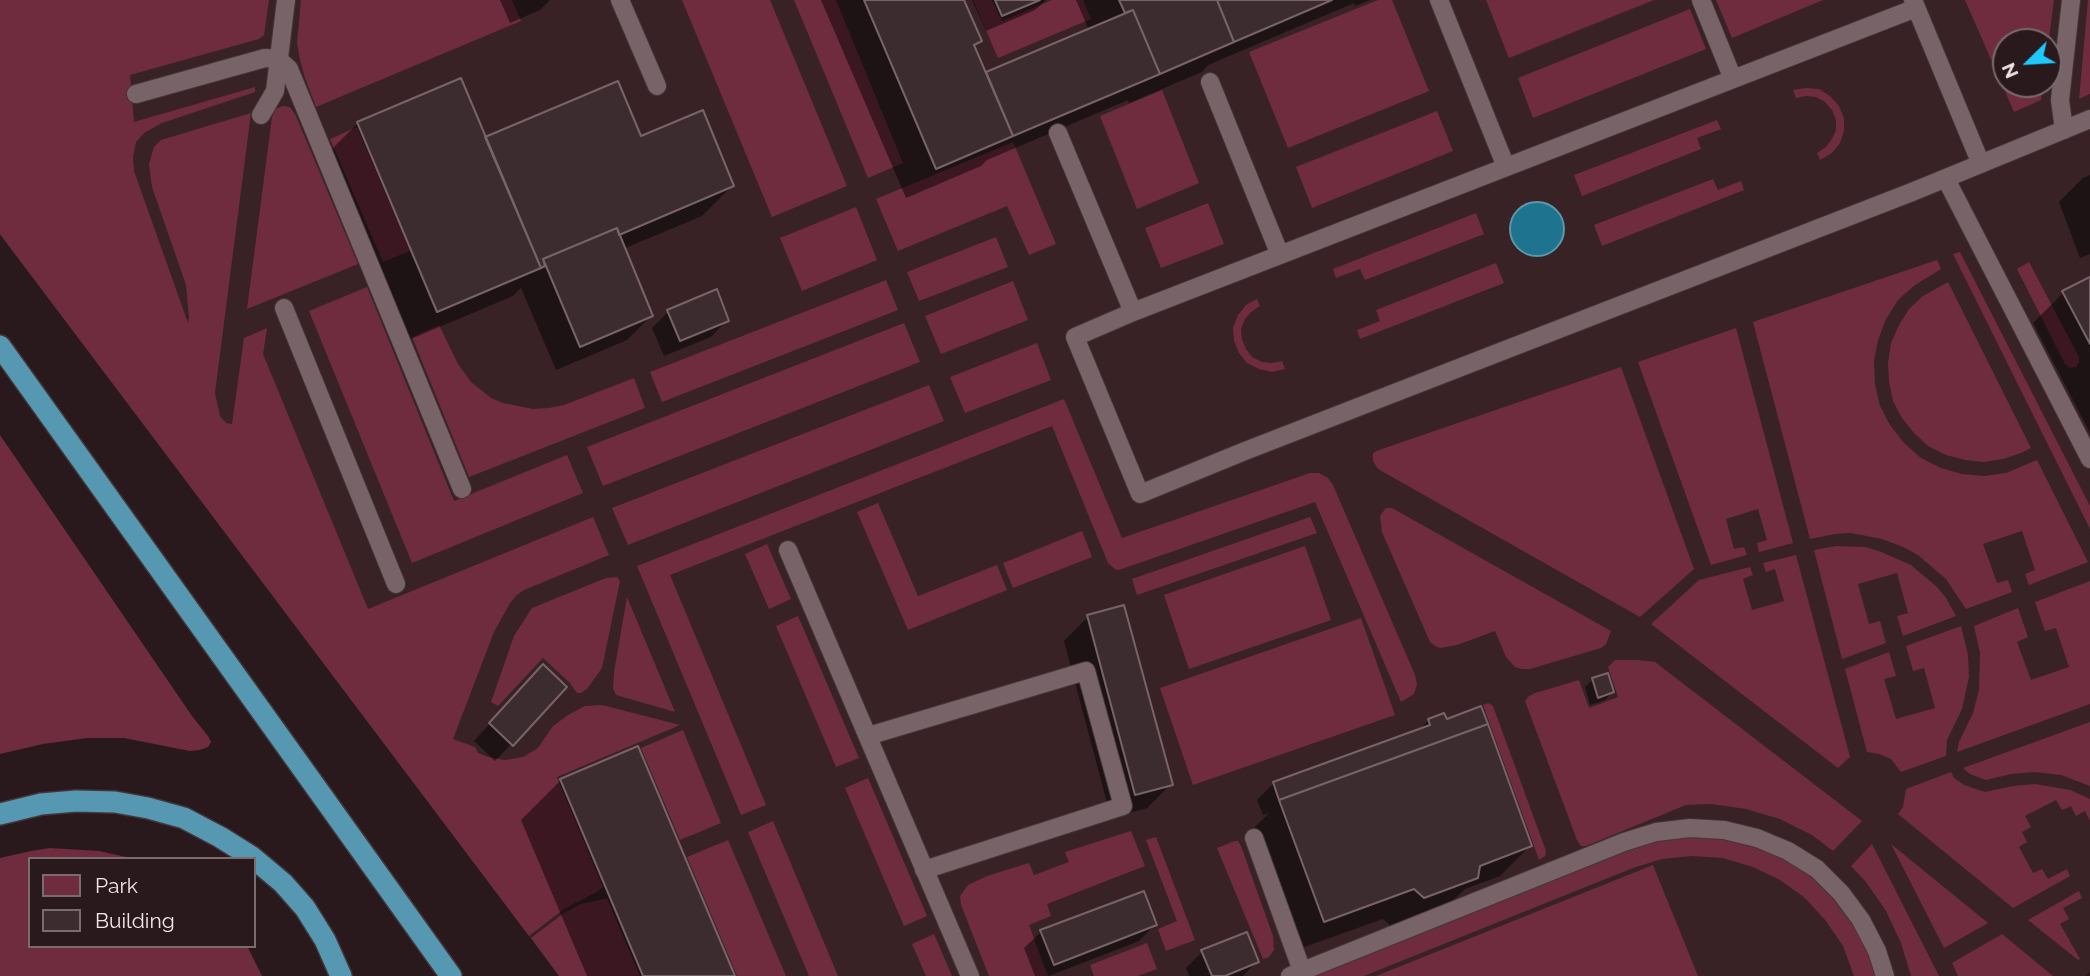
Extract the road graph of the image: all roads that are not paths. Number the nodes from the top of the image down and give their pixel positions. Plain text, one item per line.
1 (286, 0) edge
2 (620, 0) edge
3 (1439, 0) edge
4 (1701, 0) edge
5 (2071, 0) edge
6 (1914, 4) edge
7 (278, 60) junction
8 (1733, 79) junction
9 (1210, 82) dead end
10 (657, 86) dead end
11 (136, 94) dead end
12 (261, 115) dead end
13 (2090, 119) edge
14 (2064, 130) junction
15 (1058, 134) dead end
16 (1981, 164) junction
17 (1506, 167) junction
18 (1946, 178) junction
19 (1280, 255) junction
20 (284, 308) dead end
21 (1133, 312) junction
22 (0, 346) edge
23 (2090, 458) edge
24 (462, 489) dead end
25 (788, 550) dead end
26 (396, 584) dead end
27 (868, 736) junction
28 (0, 814) edge
29 (1254, 838) dead end
30 (250, 857) edge
31 (256, 861) edge
32 (925, 870) junction
33 (1296, 974) edge
34 (341, 976) edge
35 (451, 976) edge
36 (970, 976) edge
37 (1885, 976) edge

1 - 7 lane
2 - 10 lane
3 - 17 lane
4 - 8 lane
5 - 14 lane
6 - 8 lane
6 - 16 lane
7 - 11 lane
7 - 12 lane
7 - 24 lane
8 - 17 lane
9 - 19 lane
13 - 14 lane
14 - 16 lane
15 - 21 lane
16 - 18 lane
17 - 19 lane
18 - 21 lane
18 - 23 lane
19 - 21 lane
20 - 26 lane
22 - 35 highway
25 - 27 lane
27 - 32 lane
27 - 32 lane
28 - 30 highway
29 - 33 lane
31 - 34 highway
32 - 36 lane
33 - 37 lane

